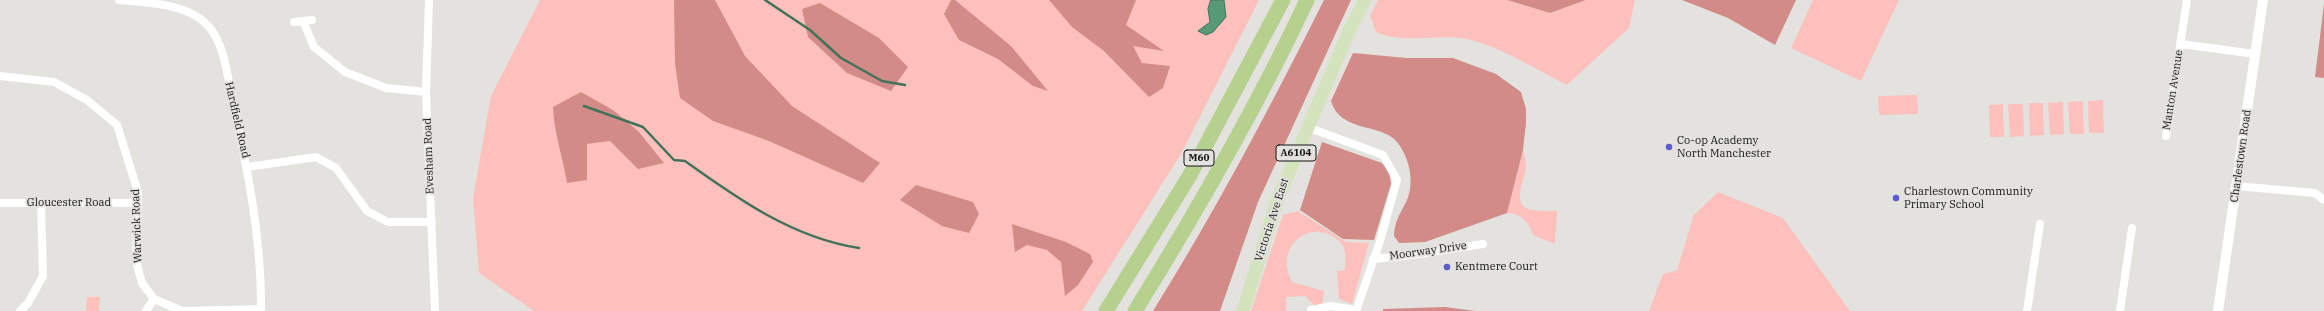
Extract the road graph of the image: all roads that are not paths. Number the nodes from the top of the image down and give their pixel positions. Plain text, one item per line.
1 (124, 0) edge
2 (429, 0) edge
3 (1283, 0) edge
4 (1306, 0) edge
5 (1365, 0) edge
6 (2187, 0) edge
7 (2263, 0) edge
8 (312, 20) dead end
9 (303, 21) junction
10 (294, 22) dead end
11 (2180, 44) junction
12 (2255, 54) junction
13 (0, 76) edge
14 (426, 92) junction
15 (1307, 127) junction
16 (2166, 136) dead end
17 (248, 167) junction
18 (2236, 186) junction
19 (2324, 200) edge
20 (0, 202) edge
21 (41, 202) junction
22 (138, 203) junction
23 (432, 222) junction
24 (2040, 224) dead end
25 (2132, 228) dead end
26 (1483, 244) dead end
27 (1373, 259) junction
28 (154, 299) junction
29 (261, 310) edge
30 (1311, 310) edge
31 (1356, 310) edge
32 (20, 311) edge
33 (146, 311) edge
34 (435, 311) edge
35 (1106, 311) edge
36 (1135, 311) edge
37 (1243, 311) edge
38 (2027, 311) edge
39 (2120, 311) edge
40 (2218, 311) edge

1 - 17 street, Hardfield Road
2 - 14 street, Evesham Road
3 - 35 highway, M60
4 - 36 highway, M60
5 - 15 main road, Victoria Ave East / A6104
6 - 11 street, Manton Avenue
7 - 12 street, Charlestown Road
8 - 9 street
9 - 10 street
9 - 14 street
11 - 12 street
11 - 16 street, Manton Avenue
12 - 18 street, Charlestown Road
13 - 22 street, Warwick Road
14 - 23 street, Evesham Road
15 - 27 street, Moorway Drive
15 - 37 main road, Victoria Ave East / A6104
17 - 23 street
17 - 29 street, Hardfield Road
18 - 19 street
18 - 40 street, Charlestown Road
20 - 21 street, Gloucester Road
21 - 22 street, Gloucester Road
21 - 32 street
22 - 28 street, Warwick Road
23 - 34 street, Evesham Road
24 - 38 street
25 - 39 street
26 - 27 street, Moorway Drive
27 - 31 street, Moorway Drive
28 - 29 street, Warwick Road
28 - 33 street
30 - 31 street, Moorway Drive

